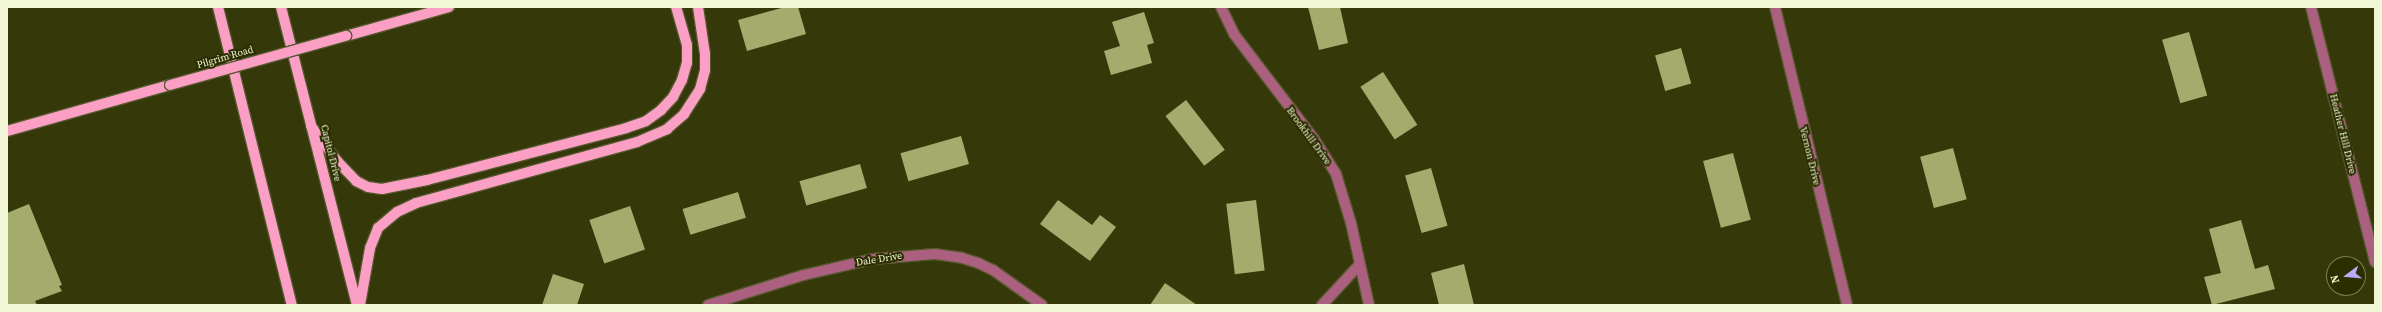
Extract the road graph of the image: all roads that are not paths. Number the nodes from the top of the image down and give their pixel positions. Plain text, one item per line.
1 (281, 7) edge
2 (449, 7) edge
3 (676, 7) edge
4 (698, 7) edge
5 (1221, 7) edge
6 (1775, 7) edge
7 (2311, 7) edge
8 (218, 8) edge
9 (311, 126) junction
10 (7, 130) edge
11 (2375, 262) edge
12 (1359, 265) junction
13 (292, 305) edge
14 (358, 305) edge
15 (708, 305) edge
16 (1042, 305) edge
17 (1322, 305) edge
18 (1369, 305) edge
19 (1847, 305) edge

1 - 9 main road, Capitol Drive
2 - 10 main road, Pilgrim Road, bridge
3 - 9 main road
4 - 14 main road
5 - 12 street, Brookhill Drive
6 - 19 street, Vernon Drive
7 - 11 street, Heather Hill Drive
8 - 13 main road
9 - 14 main road, Capitol Drive
12 - 17 street
12 - 18 street, Brookhill Drive
15 - 16 street, Dale Drive

